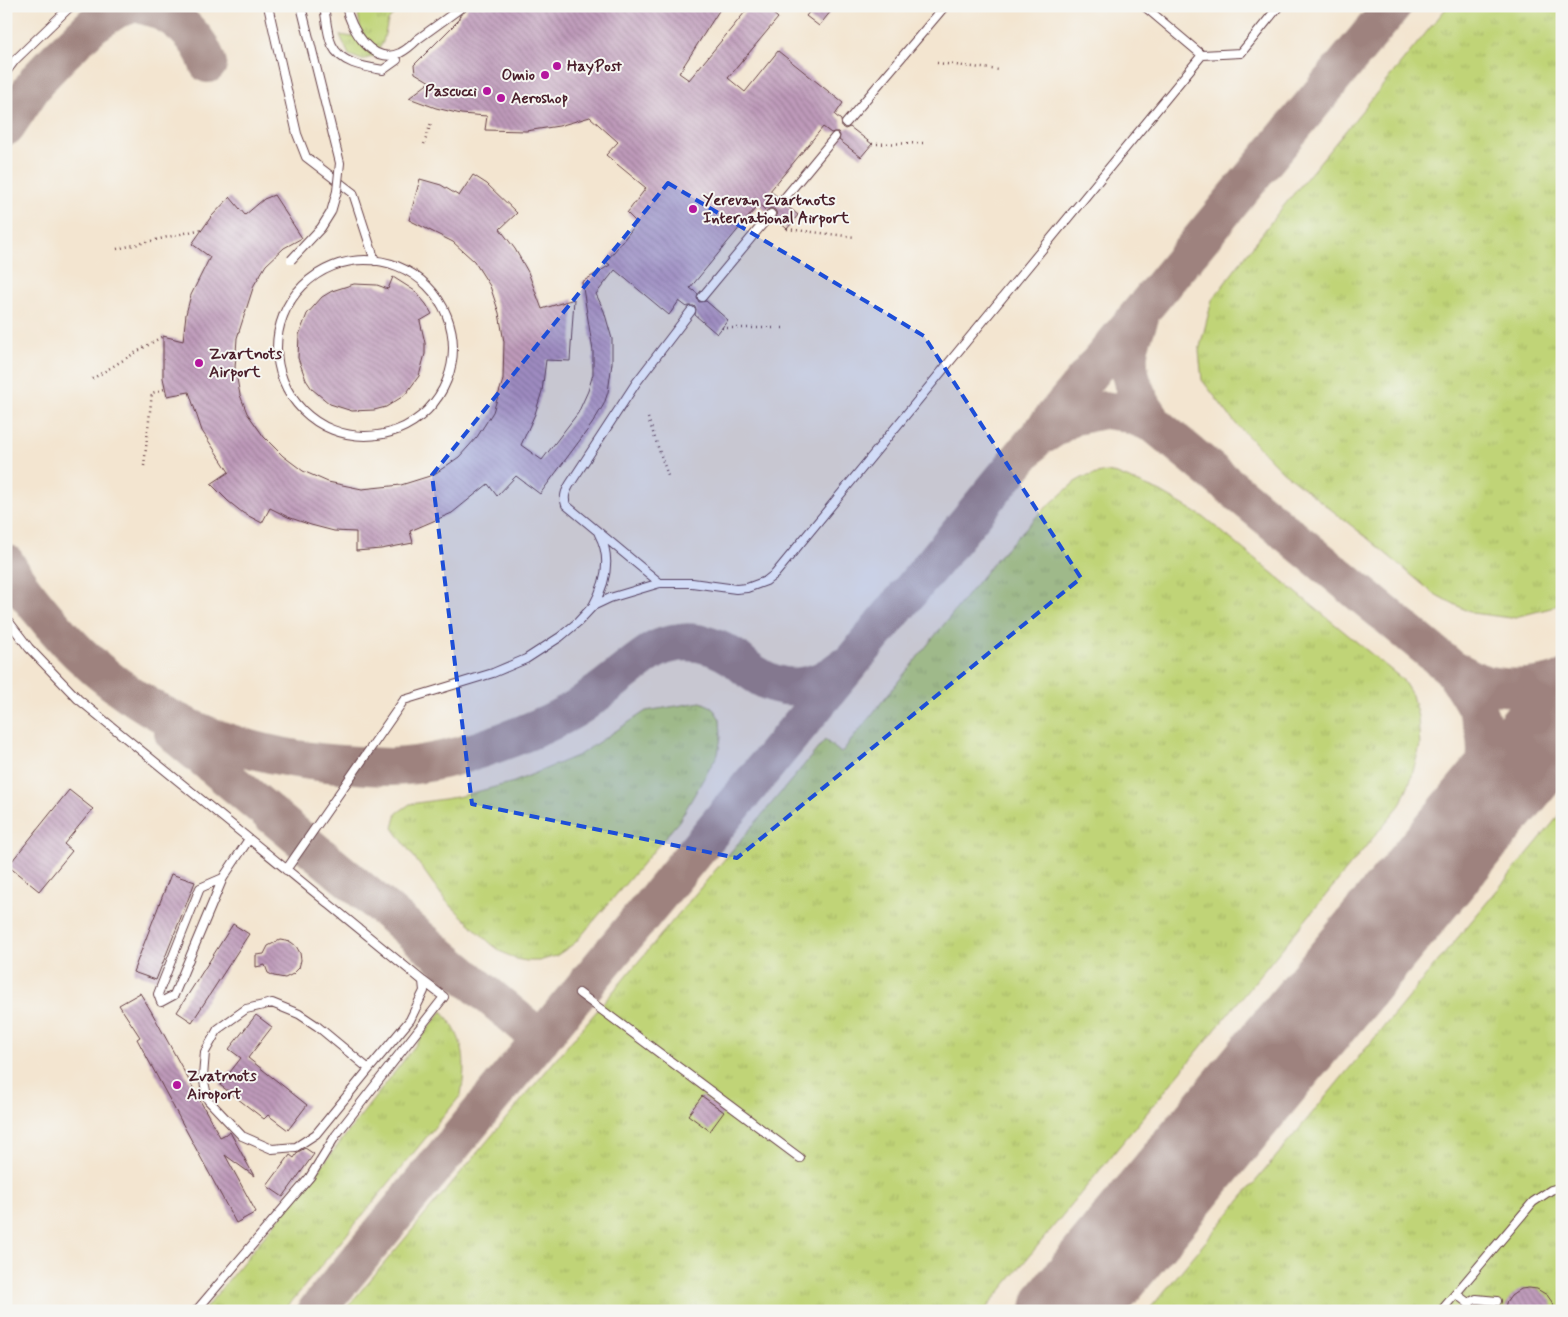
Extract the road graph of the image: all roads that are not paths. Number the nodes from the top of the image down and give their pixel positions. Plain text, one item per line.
1 (71, 6) edge
2 (268, 6) edge
3 (301, 6) edge
4 (324, 6) edge
5 (346, 6) edge
6 (945, 6) edge
7 (1144, 6) edge
8 (1280, 6) edge
9 (462, 7) edge
10 (1202, 55) junction
11 (397, 60) dead end
12 (6, 72) edge
13 (846, 123) dead end
14 (835, 137) dead end
15 (782, 201) dead end
16 (771, 214) dead end
17 (291, 260) dead end
18 (375, 261) junction
19 (702, 297) dead end
20 (691, 311) dead end
21 (596, 530) junction
22 (660, 583) junction
23 (593, 606) junction
24 (6, 618) edge
25 (249, 839) junction
26 (286, 870) junction
27 (223, 878) junction
28 (423, 982) junction
29 (578, 993) dead end
30 (370, 1069) junction
31 (800, 1158) dead end
32 (1562, 1187) edge
33 (1456, 1294) junction
34 (1497, 1301) dead end
35 (1468, 1303) junction
36 (196, 1311) edge
37 (1441, 1311) edge
38 (1472, 1311) edge

1 - 12 lane
2 - 18 lane
3 - 17 lane, bridge
4 - 11 lane
5 - 9 lane
6 - 13 lane
7 - 10 lane
8 - 10 lane
10 - 22 lane
14 - 15 lane
16 - 19 lane
18 - 18 lane
20 - 21 lane
21 - 22 lane
21 - 23 lane
22 - 23 lane
23 - 26 lane
24 - 25 lane
25 - 26 lane
25 - 27 lane
26 - 28 lane
27 - 27 lane
28 - 30 lane
28 - 36 lane
29 - 31 lane
30 - 30 lane
32 - 33 lane
33 - 35 lane
33 - 37 lane
34 - 35 lane
35 - 38 lane

